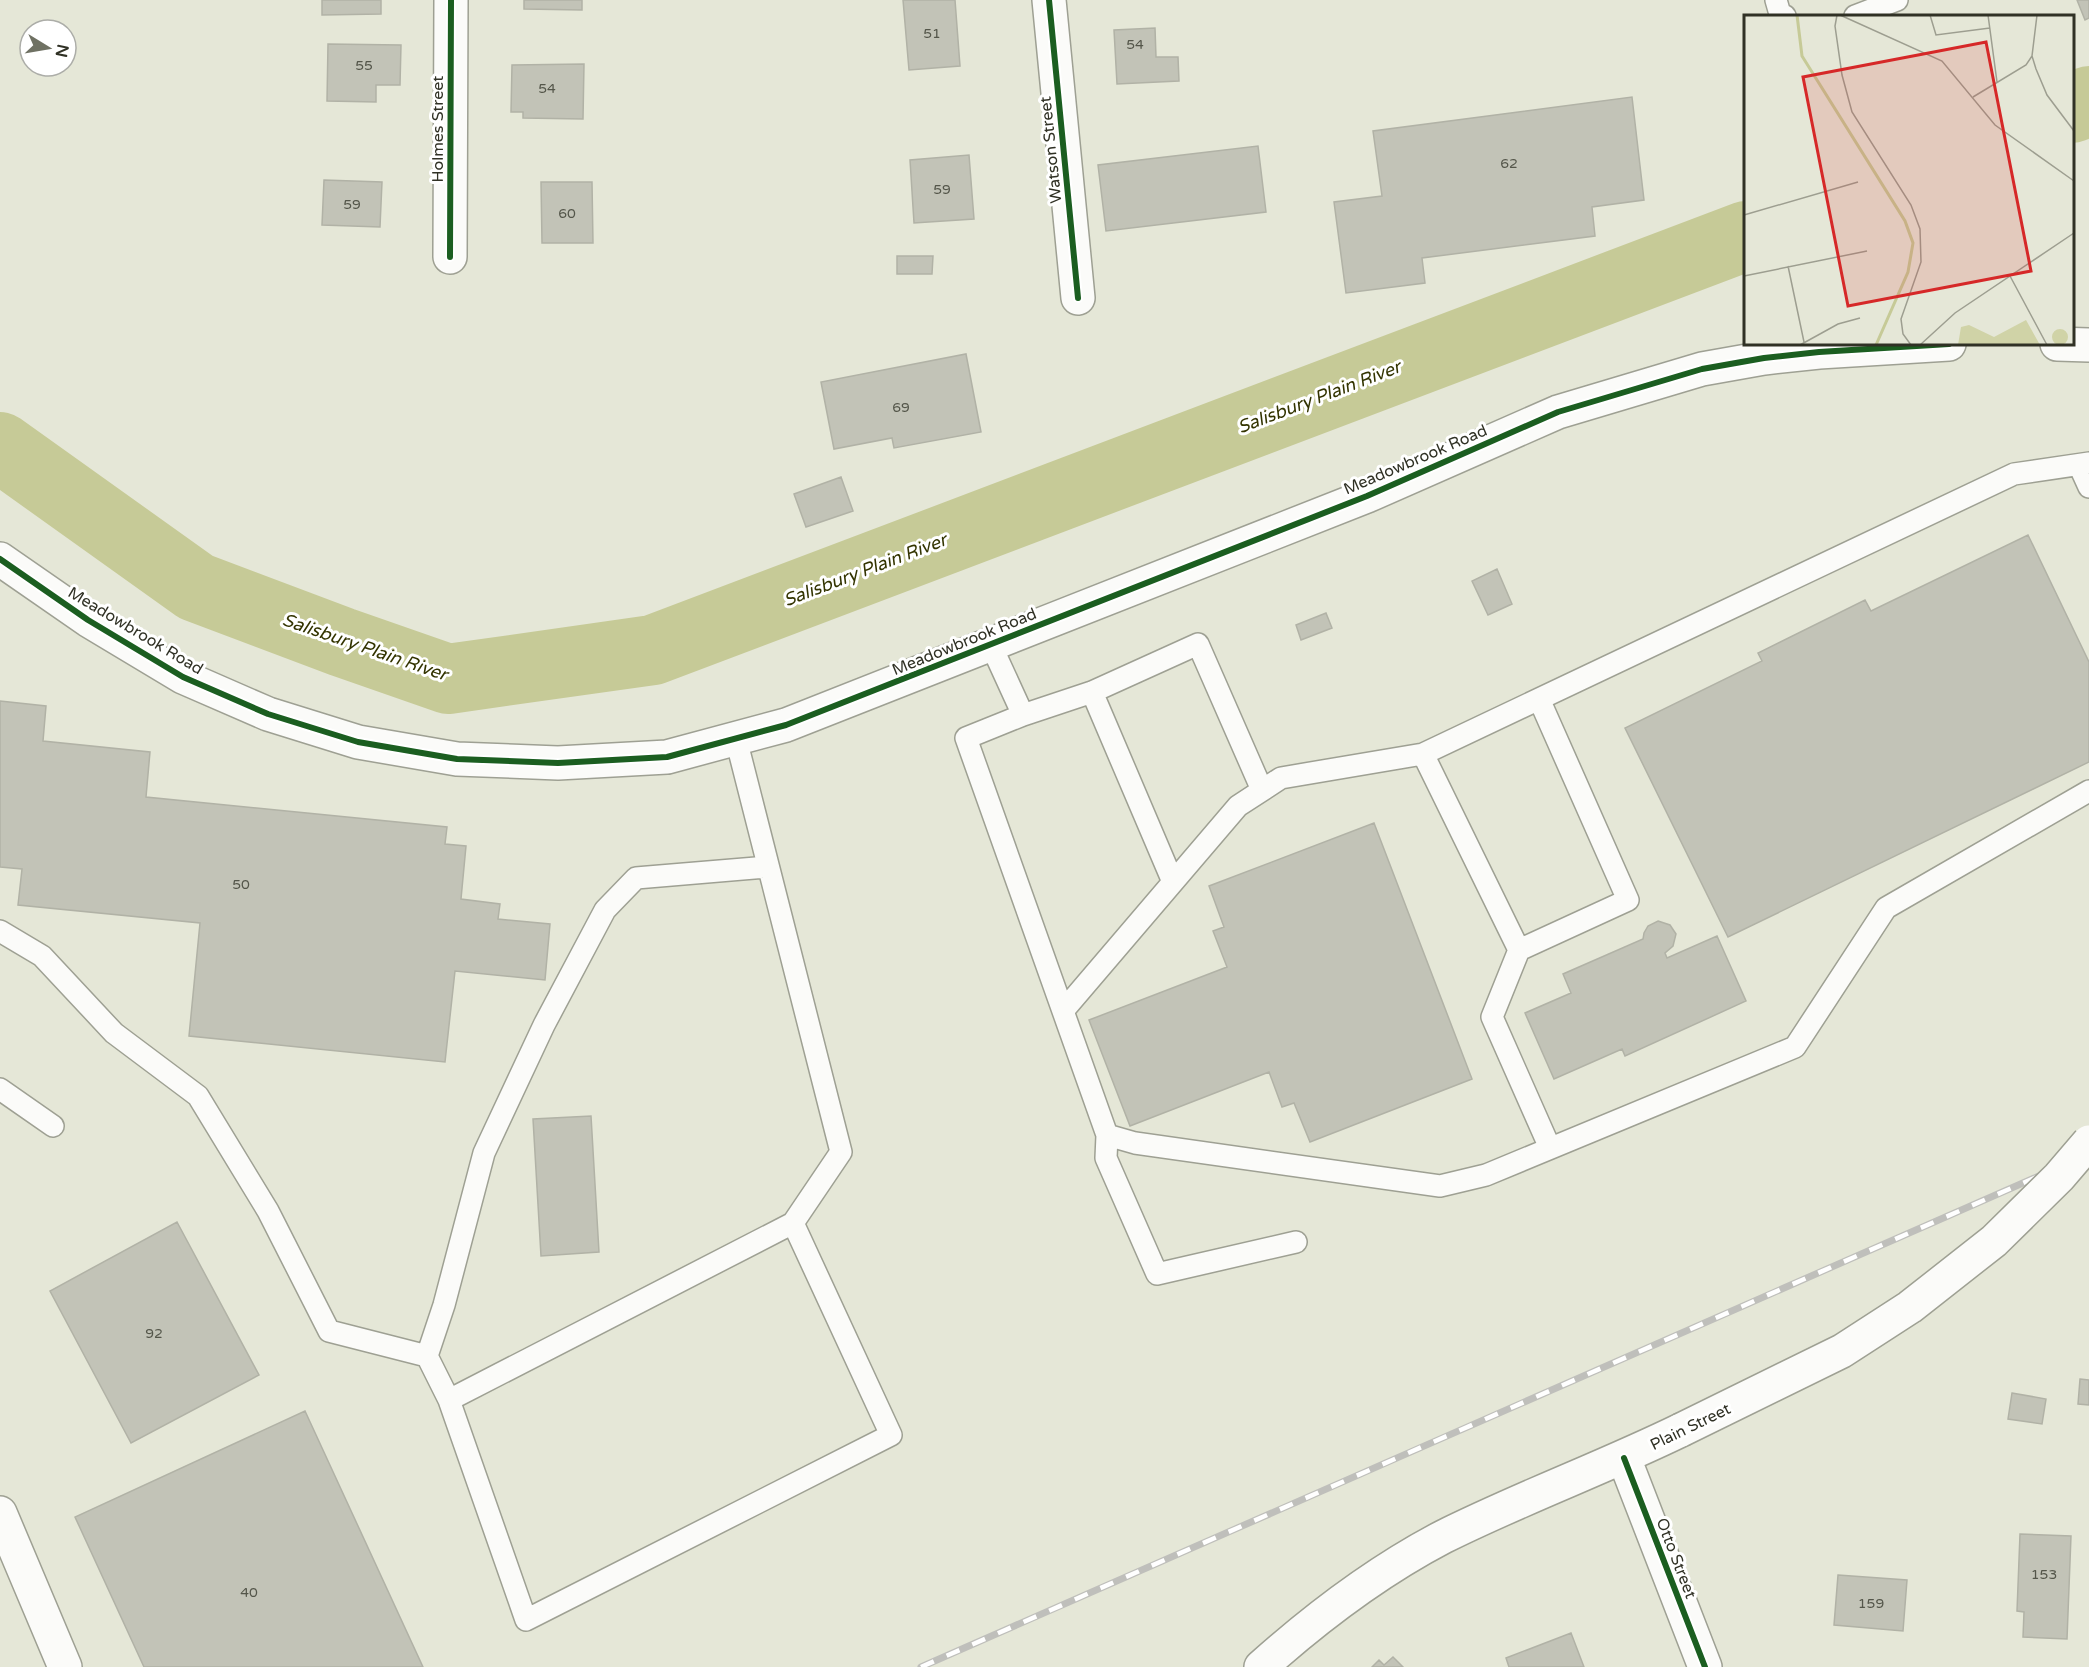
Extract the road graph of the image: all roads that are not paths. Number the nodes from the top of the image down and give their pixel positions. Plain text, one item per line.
1 (451, 0) edge
2 (1049, 0) edge
3 (1776, 0) edge
4 (1897, 0) edge
5 (1782, 15) edge
6 (1858, 15) edge
7 (450, 257) dead end
8 (1078, 298) dead end
9 (1931, 345) edge
10 (2074, 345) edge
11 (2089, 345) edge
12 (2084, 464) edge
13 (2089, 487) edge
14 (0, 559) edge
15 (991, 645) junction
16 (1092, 692) junction
17 (1539, 699) junction
18 (1023, 715) junction
19 (736, 739) junction
20 (1423, 754) junction
21 (1262, 790) junction
22 (2089, 791) edge
23 (768, 867) junction
24 (1173, 882) junction
25 (0, 931) edge
26 (1519, 950) junction
27 (1063, 1011) junction
28 (0, 1089) edge
29 (53, 1126) dead end
30 (1107, 1135) junction
31 (2089, 1142) edge
32 (1550, 1148) junction
33 (793, 1223) junction
34 (1296, 1242) dead end
35 (427, 1356) junction
36 (449, 1400) junction
37 (1624, 1458) junction
38 (0, 1513) edge
39 (65, 1667) edge
40 (1261, 1667) edge
41 (1705, 1667) edge

1 - 7 street, Holmes Street
2 - 8 street, Watson Street
3 - 5 lane
4 - 6 lane
9 - 15 street, Meadowbrook Road
10 - 11 street
12 - 13 lane
12 - 17 lane
14 - 19 street, Meadowbrook Road
15 - 18 lane
15 - 19 street, Meadowbrook Road
16 - 18 lane
16 - 21 lane
16 - 24 lane
17 - 20 lane
17 - 26 lane
18 - 27 lane
19 - 23 lane
20 - 21 lane
20 - 26 lane
21 - 24 lane
22 - 32 lane
23 - 33 lane
23 - 35 lane
24 - 27 lane
25 - 35 lane
26 - 32 lane
27 - 30 lane
28 - 29 lane
30 - 32 lane
30 - 34 lane
31 - 37 street, Plain Street, bridge
33 - 36 lane
33 - 36 lane
35 - 36 lane
37 - 40 street, Plain Street
37 - 41 street, Otto Street
38 - 39 street

